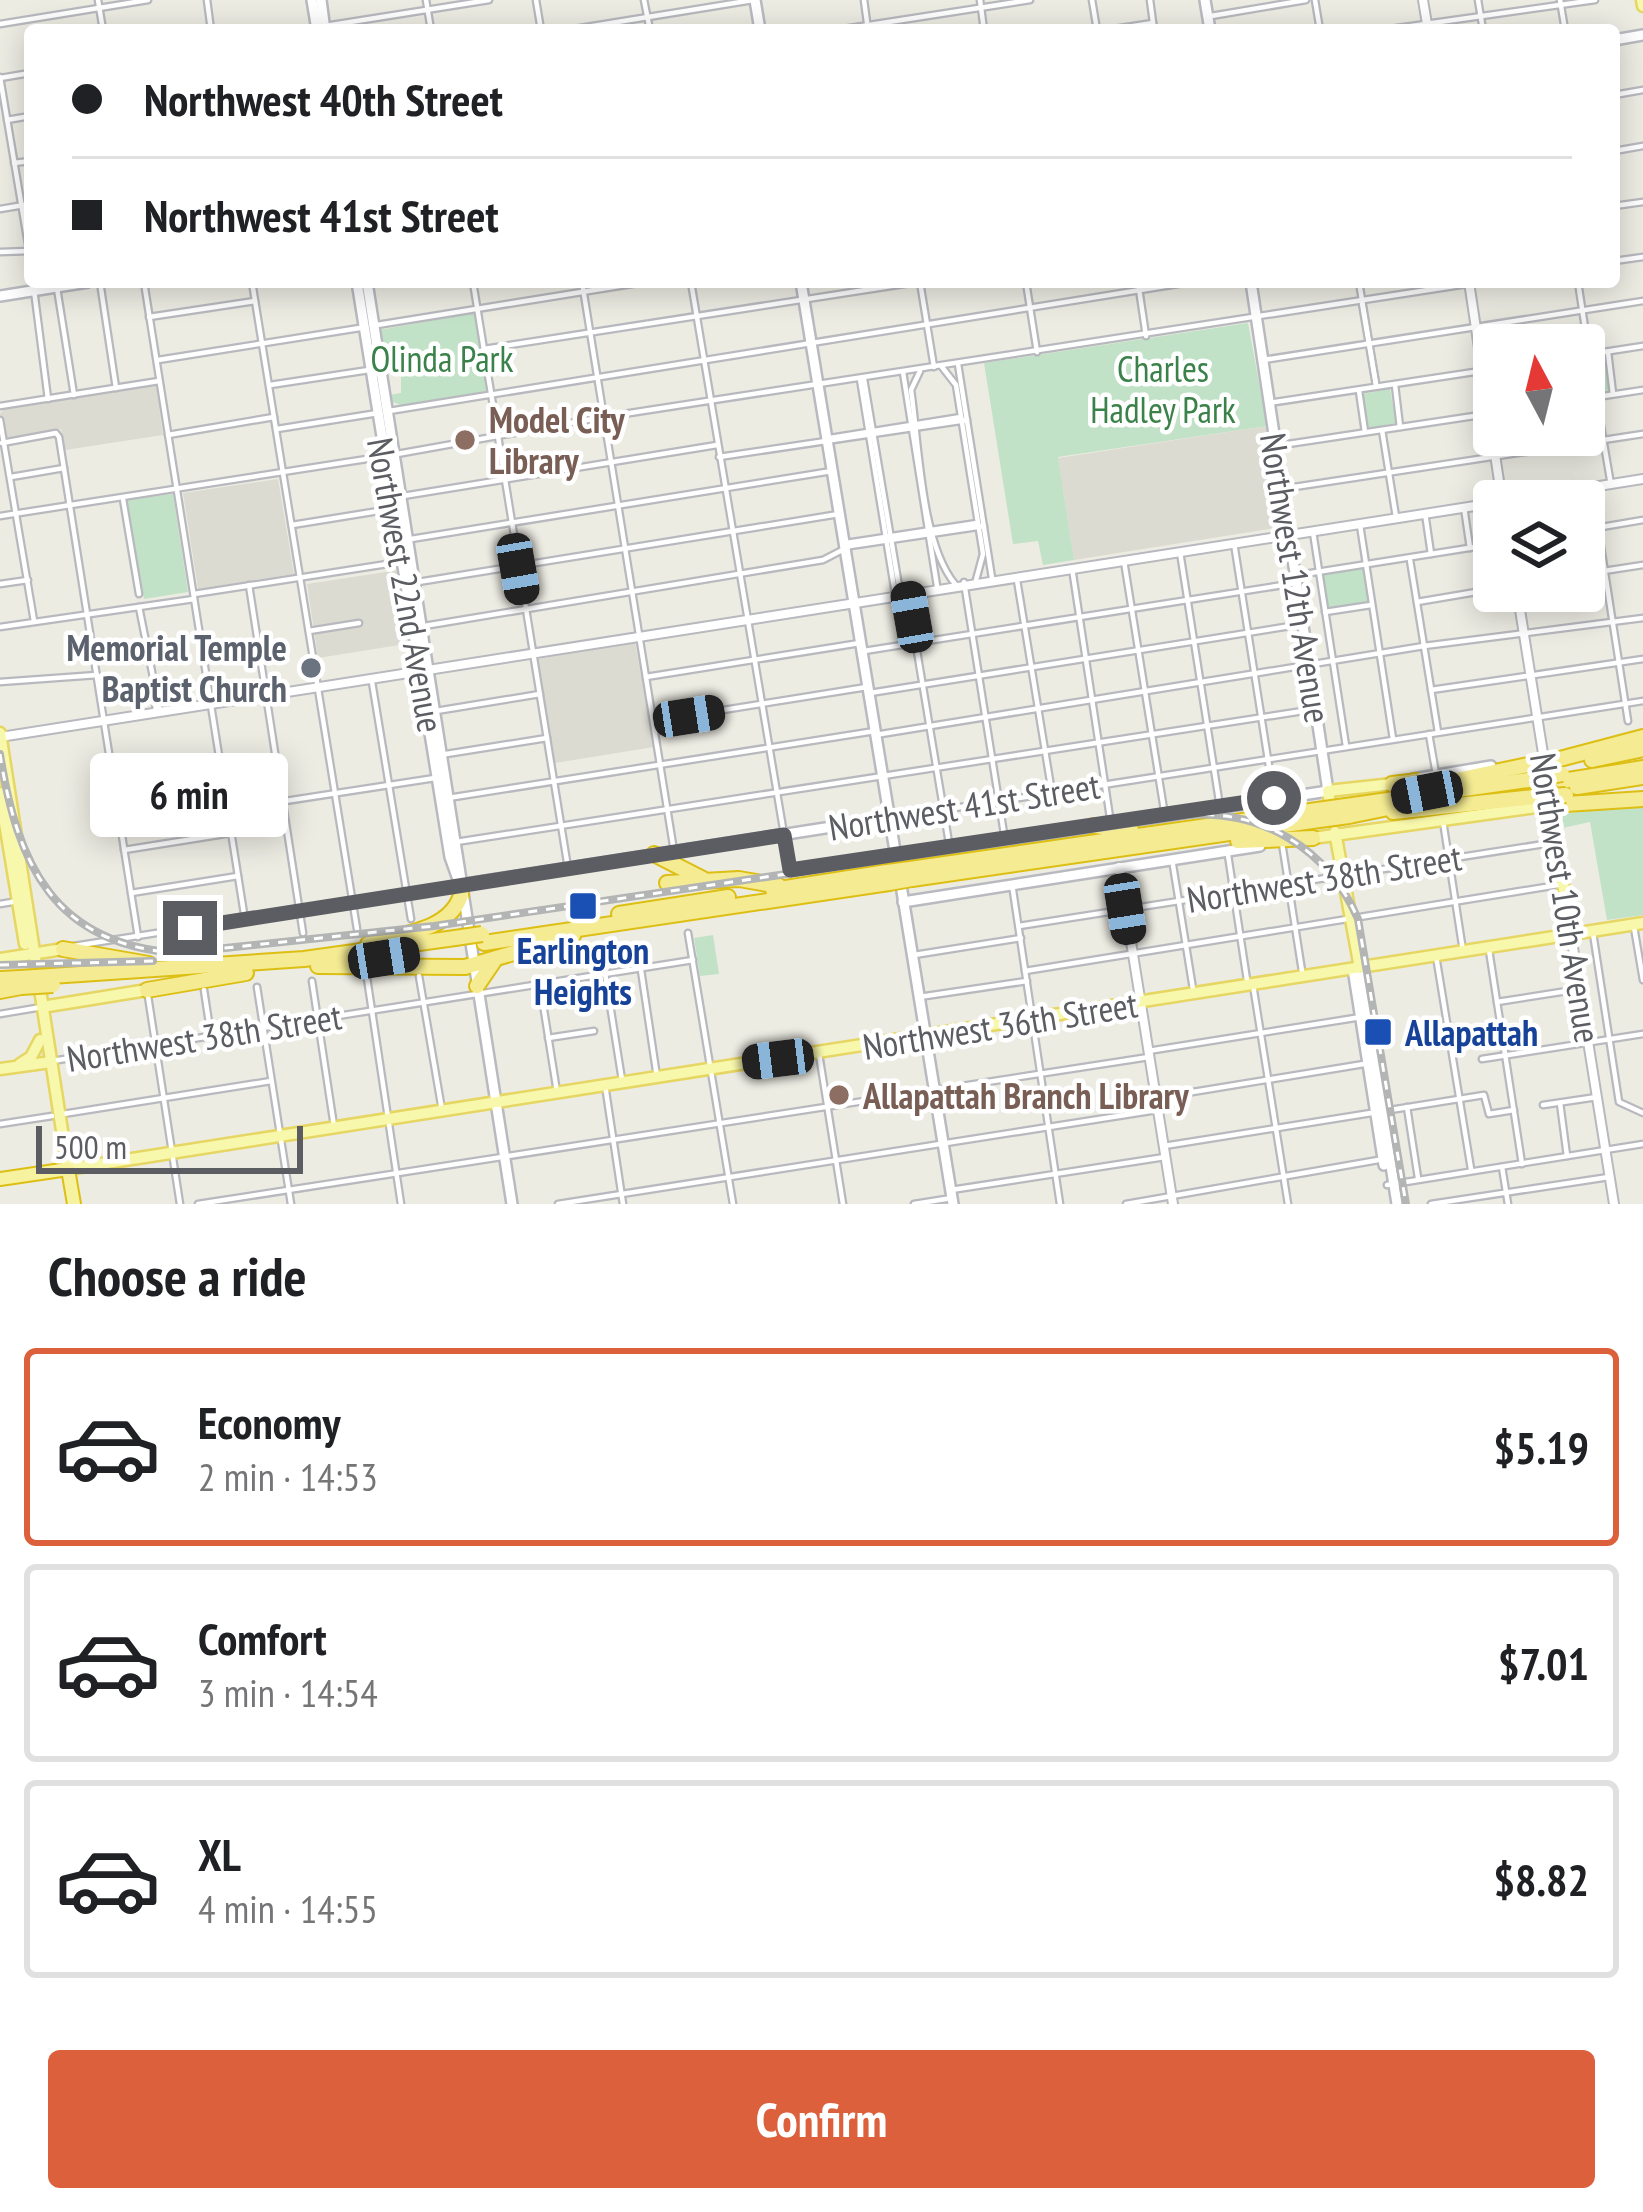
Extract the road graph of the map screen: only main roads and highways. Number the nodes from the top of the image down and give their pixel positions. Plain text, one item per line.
1 (358, 288) edge
2 (367, 288) edge
3 (802, 288) edge
4 (1253, 288) edge
5 (369, 326) junction
6 (425, 669) junction
7 (0, 736) edge
8 (1643, 742) edge
9 (439, 755) junction
10 (1643, 769) edge
11 (4, 777) edge
12 (1545, 777) junction
13 (1396, 790) junction
14 (1328, 791) junction
15 (1643, 792) edge
16 (0, 793) edge
17 (1551, 805) junction
18 (1, 810) edge
19 (1357, 810) junction
20 (1318, 816) junction
21 (889, 818) junction
22 (1094, 826) junction
23 (1178, 830) junction
24 (1335, 834) junction
25 (1313, 838) junction
26 (1197, 839) junction
27 (9, 847) edge
28 (654, 854) junction
29 (896, 856) junction
30 (911, 874) junction
31 (888, 878) junction
32 (714, 880) junction
33 (667, 883) dead end
34 (796, 887) junction
35 (461, 890) junction
36 (21, 896) junction
37 (903, 902) junction
38 (465, 916) junction
39 (650, 919) junction
40 (441, 922) junction
41 (1638, 924) edge
42 (1571, 934) junction
43 (483, 938) junction
44 (63, 949) joint
45 (30, 954) junction
46 (0, 958) edge
47 (311, 962) junction
48 (494, 962) junction
49 (474, 965) junction
50 (178, 968) junction
51 (1357, 969) junction
52 (246, 973) junction
53 (0, 979) edge
54 (52, 981) junction
55 (20, 983) junction
56 (0, 990) edge
57 (147, 990) joint
58 (477, 990) junction
59 (39, 1008) junction
60 (926, 1037) junction
61 (40, 1040) junction
62 (47, 1062) junction
63 (4, 1068) edge
64 (496, 1102) junction
65 (55, 1115) junction
66 (64, 1170) junction
67 (0, 1179) edge
68 (952, 1198) edge
69 (70, 1204) edge
70 (512, 1204) edge
71 (1394, 1204) edge

1 - 5 main road, Northwest 22nd Avenue
2 - 5 main road, Northwest 22nd Avenue
3 - 21 main road
4 - 14 main road, Northwest 12th Avenue
5 - 6 main road, Northwest 22nd Avenue
6 - 9 main road, Northwest 22nd Avenue
6 - 9 main road, Northwest 22nd Avenue
7 - 11 main road
8 - 12 highway
9 - 35 main road, Northwest 22nd Avenue
10 - 12 highway
10 - 12 highway
11 - 27 main road
12 - 13 highway
12 - 13 main road
12 - 15 highway
12 - 19 highway
12 - 19 highway
12 - 19 highway
13 - 14 main road
13 - 19 highway
14 - 22 main road
14 - 24 main road, Northwest 12th Avenue
15 - 17 highway
16 - 18 main road
17 - 24 main road
17 - 42 main road, Northwest 10th Avenue
18 - 27 main road
19 - 20 highway, bridge
20 - 23 highway
20 - 26 highway
21 - 28 main road, Northwest 41st Street
21 - 29 main road
22 - 23 highway
22 - 29 main road
23 - 30 highway
24 - 25 main road
24 - 51 main road, Northwest 12th Avenue
25 - 26 highway
25 - 37 main road
26 - 30 highway
27 - 36 main road
28 - 32 highway
28 - 35 main road, Northwest 41st Street
29 - 37 main road
30 - 31 highway, bridge
31 - 34 highway
31 - 39 highway
32 - 33 highway
32 - 34 highway
34 - 43 highway
35 - 38 main road, Northwest 22nd Avenue
35 - 40 highway
36 - 45 main road
36 - 45 main road
37 - 60 main road
38 - 40 highway
38 - 49 main road, Northwest 22nd Avenue
39 - 43 highway
39 - 48 highway
40 - 47 highway
41 - 42 main road, Northwest 36th Street
42 - 51 main road, Northwest 36th Street
43 - 47 highway, bridge
44 - 45 main road, Northwest 41st Street
44 - 50 highway
45 - 46 main road, Northwest 41st Street
45 - 59 main road
47 - 49 highway
47 - 50 highway
47 - 52 highway
48 - 49 highway
48 - 58 highway
49 - 58 main road, Northwest 22nd Avenue
50 - 54 highway
51 - 60 main road, Northwest 36th Street
51 - 71 main road, Northwest 12th Avenue
52 - 54 highway
52 - 57 highway
53 - 55 highway
54 - 55 highway, bridge
55 - 56 highway
57 - 59 main road
58 - 64 main road, Northwest 22nd Avenue
59 - 61 main road
59 - 62 main road
60 - 64 main road, Northwest 36th Street
60 - 68 main road
61 - 62 main road
61 - 63 main road
62 - 63 main road, Northwest 38th Street
62 - 65 main road
62 - 65 main road
64 - 66 main road, Northwest 36th Street
64 - 70 main road, Northwest 22nd Avenue
65 - 66 main road
66 - 67 highway, Northwest 36th Street
66 - 69 highway

